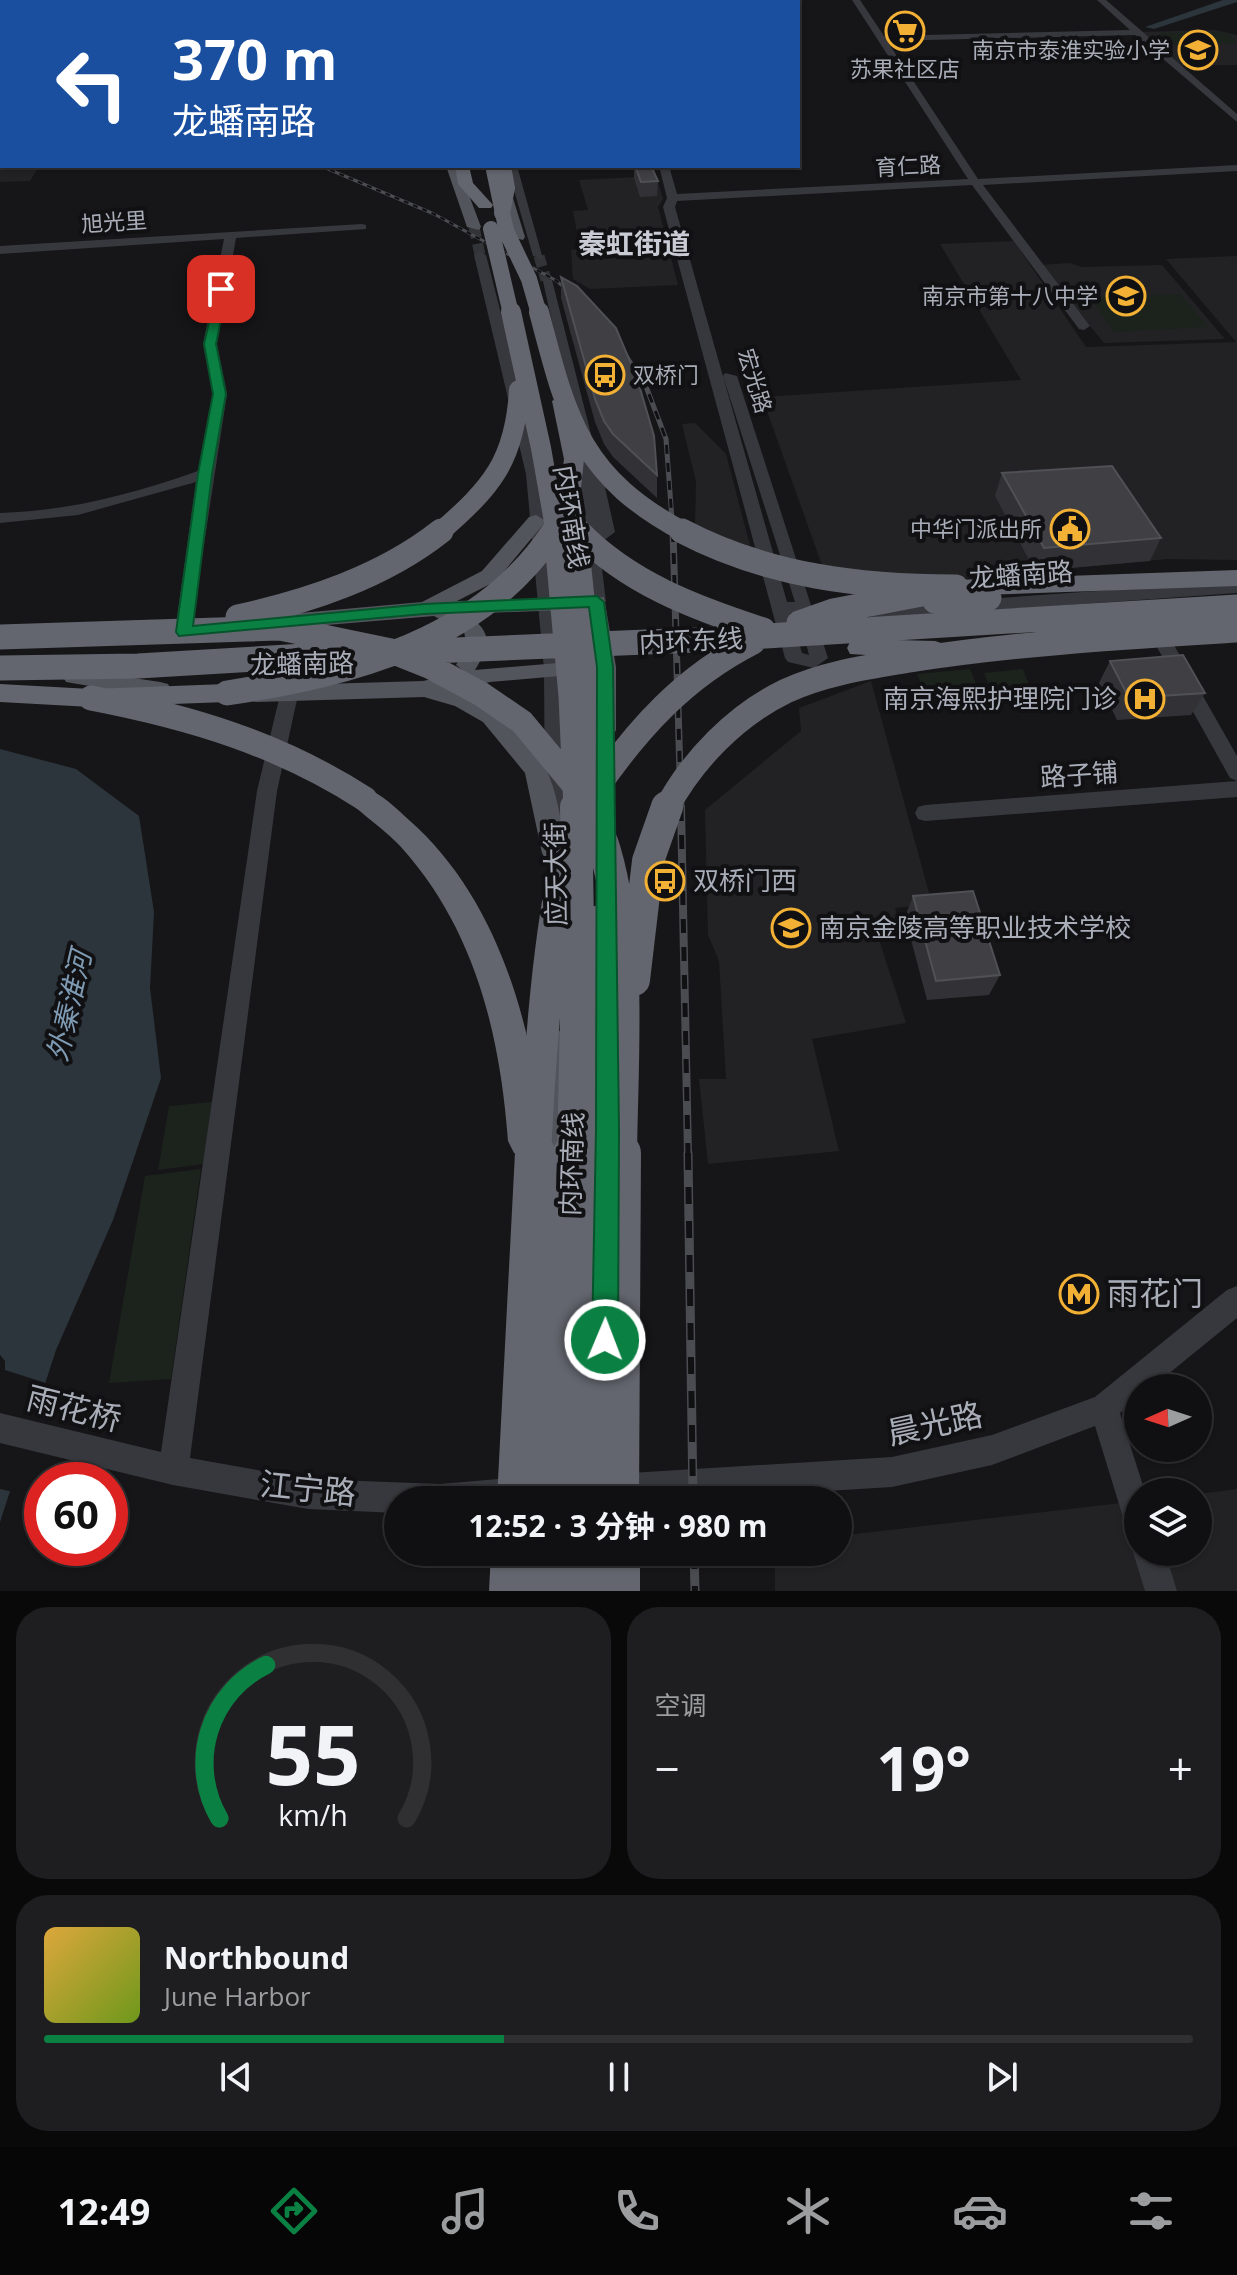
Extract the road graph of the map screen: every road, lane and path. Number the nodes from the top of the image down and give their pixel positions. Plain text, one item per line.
1 (856, 0) edge
2 (1101, 0) edge
3 (1137, 32) junction
4 (882, 39) junction
5 (1237, 119) edge
6 (453, 168) edge
7 (462, 168) edge
8 (476, 168) edge
9 (498, 168) edge
10 (498, 168) edge
11 (513, 168) edge
12 (665, 168) edge
13 (671, 168) edge
14 (1237, 168) edge
15 (975, 182) junction
16 (677, 198) junction
17 (485, 205) junction
18 (362, 227) dead end
19 (498, 228) junction
20 (231, 235) junction
21 (0, 250) edge
22 (480, 255) tunnel mouth
23 (539, 256) tunnel mouth
24 (540, 283) tunnel mouth
25 (1084, 326) dead end
26 (558, 386) junction
27 (519, 391) junction
28 (205, 474) junction
29 (0, 518) edge
30 (536, 521) junction
31 (1237, 582) edge
32 (956, 587) junction
33 (1209, 588) joint
34 (1164, 594) junction
35 (1237, 597) edge
36 (597, 602) junction
37 (546, 605) junction
38 (1237, 607) edge
39 (781, 608) junction
40 (424, 609) junction
41 (807, 612) junction
42 (1237, 615) edge
43 (1177, 619) junction
44 (1153, 624) junction
45 (1237, 630) edge
46 (169, 634) junction
47 (0, 637) edge
48 (814, 637) junction
49 (667, 638) junction
50 (57, 643) joint
51 (0, 646) edge
52 (601, 649) junction
53 (957, 651) junction
54 (0, 656) edge
55 (0, 668) edge
56 (553, 669) junction
57 (0, 677) edge
58 (96, 688) junction
59 (423, 689) junction
60 (0, 693) edge
61 (289, 695) junction
62 (1237, 773) edge
63 (1237, 789) edge
64 (925, 813) dead end
65 (555, 853) junction
66 (558, 1025) joint
67 (622, 1088) junction
68 (531, 1250) junction
69 (1237, 1300) edge
70 (1104, 1408) junction
71 (0, 1428) edge
72 (131, 1460) joint
73 (173, 1470) junction
74 (1126, 1478) edge
75 (536, 1486) edge
76 (537, 1486) edge
77 (537, 1486) edge
78 (604, 1486) edge
79 (604, 1486) edge
80 (604, 1486) edge
81 (731, 1486) edge
82 (384, 1497) edge
83 (512, 1566) edge
84 (530, 1566) edge
85 (553, 1566) edge
86 (591, 1566) edge
87 (602, 1566) edge
88 (618, 1566) edge
89 (1153, 1566) edge
90 (511, 1591) edge
91 (529, 1591) edge
92 (552, 1591) edge
93 (590, 1591) edge
94 (601, 1591) edge
95 (618, 1591) edge
96 (1161, 1591) edge

1 - 4 street, 育仁路
2 - 3 street
3 - 4 street
3 - 5 street
4 - 15 street, 育仁路
6 - 19 main road
7 - 17 highway
8 - 17 highway, 内环南线
9 - 19 highway, 内环南线
10 - 19 main road
11 - 23 street
12 - 16 street, 宏光路
13 - 16 street, 宏光路
14 - 15 street
15 - 16 street, 育仁路
15 - 25 street
16 - 39 street, 宏光路
16 - 41 street, 宏光路
17 - 19 highway, 内环南线
18 - 20 street, 旭光里
19 - 26 highway, bridge
19 - 27 highway, bridge
19 - 76 highway, 内环南线, bridge
19 - 78 highway, 内环南线, bridge
20 - 21 street, 旭光里
20 - 28 street
22 - 30 street, 应天大街
24 - 36 street, 应天大街
26 - 32 highway, bridge
26 - 58 highway, bridge
27 - 46 highway, bridge
27 - 53 highway, bridge
28 - 29 street
28 - 46 street
30 - 37 street, 应天大街
30 - 40 main road
31 - 32 highway
31 - 33 highway
32 - 68 highway, bridge
33 - 34 street, 龙蟠南路
34 - 41 street, 龙蟠南路
34 - 49 highway, bridge
35 - 49 highway, 内环东线, bridge
36 - 37 main road, 龙蟠南路
36 - 52 main road, 应天大街
37 - 40 main road, 龙蟠南路
37 - 56 street, 应天大街
38 - 49 highway, 内环东线, bridge
39 - 41 street, 龙蟠南路
39 - 48 street, 宏光路
40 - 46 main road, 龙蟠南路
40 - 59 main road
41 - 48 street, 宏光路
42 - 43 street, 龙蟠南路
43 - 44 highway
43 - 48 street, 龙蟠南路
44 - 49 highway, bridge
44 - 62 street
45 - 53 highway, bridge
46 - 47 highway, bridge
46 - 50 highway
46 - 52 highway, bridge
46 - 67 highway, bridge
49 - 52 highway, 内环东线, bridge
50 - 51 main road
52 - 54 highway, 内环东线, bridge
52 - 55 highway, 内环东线, bridge
52 - 56 main road, 龙蟠南路
52 - 58 highway, bridge
52 - 79 main road, 应天大街
53 - 67 highway, bridge
56 - 59 main road, 龙蟠南路
56 - 65 street, 应天大街
57 - 58 main road, 龙蟠南路
58 - 60 highway
58 - 61 main road, 龙蟠南路
58 - 68 highway, bridge
59 - 61 main road, 龙蟠南路
59 - 65 main road
61 - 73 street
63 - 64 street, 路子铺
65 - 66 street, 应天大街
66 - 77 main road, 应天大街
67 - 80 highway, bridge
68 - 75 highway, bridge
69 - 70 street, 晨光路
70 - 74 street
70 - 81 street, 晨光路
71 - 72 street, 雨花桥
72 - 73 street, 江宁路
73 - 82 street, 江宁路
83 - 90 highway
84 - 91 main road
85 - 92 highway
86 - 93 highway
87 - 94 main road
88 - 95 highway
89 - 96 street

